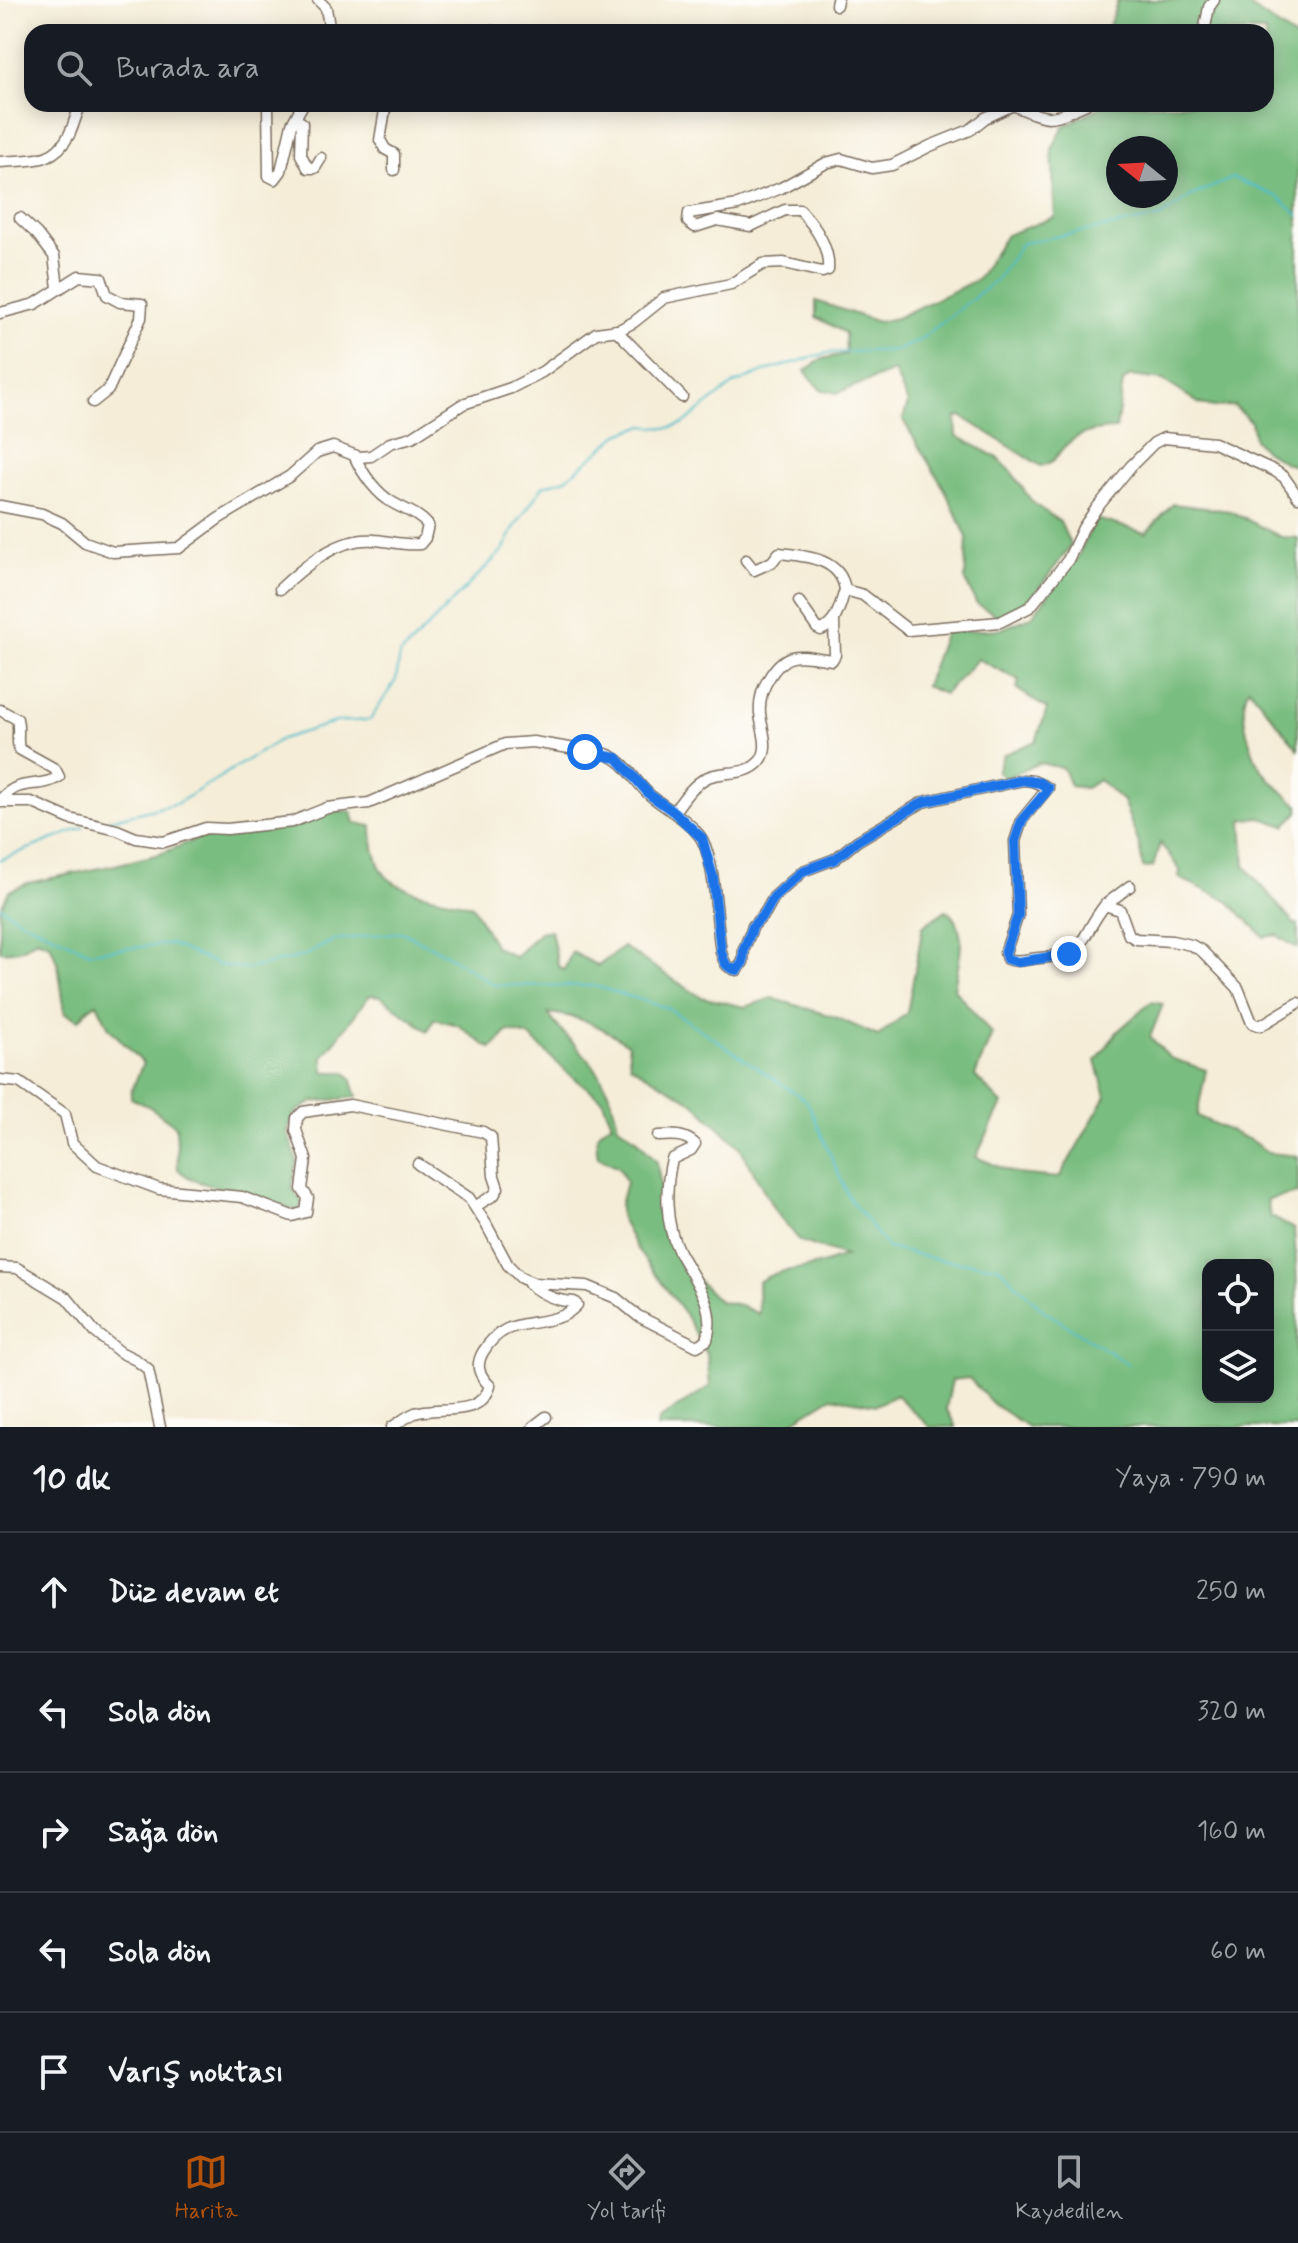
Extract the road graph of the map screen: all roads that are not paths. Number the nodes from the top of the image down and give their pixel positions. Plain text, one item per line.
1 (318, 0) edge
2 (1214, 0) edge
3 (327, 24) edge
4 (1206, 24) edge
5 (78, 112) edge
6 (268, 112) edge
7 (299, 112) edge
8 (385, 112) edge
9 (998, 112) edge
10 (1029, 112) edge
11 (1069, 112) edge
12 (296, 119) junction
13 (321, 158) dead end
14 (0, 162) edge
15 (394, 170) dead end
16 (20, 218) dead end
17 (58, 288) junction
18 (0, 313) edge
19 (616, 330) junction
20 (682, 397) dead end
21 (93, 402) dead end
22 (354, 455) junction
23 (1298, 497) edge
24 (0, 506) edge
25 (746, 560) dead end
26 (280, 589) dead end
27 (845, 590) junction
28 (799, 602) dead end
29 (834, 621) junction
30 (0, 710) edge
31 (0, 801) edge
32 (674, 812) junction
33 (1130, 886) dead end
34 (1105, 905) junction
35 (1298, 1003) edge
36 (0, 1080) edge
37 (658, 1136) dead end
38 (418, 1164) dead end
39 (476, 1206) junction
40 (0, 1267) edge
41 (521, 1278) junction
42 (546, 1417) dead end
43 (160, 1427) edge
44 (392, 1427) edge
45 (533, 1427) edge

1 - 3 street
2 - 4 street
5 - 14 street
6 - 12 street
7 - 12 street
8 - 15 street
9 - 19 street
10 - 11 street
12 - 13 street
16 - 17 street
17 - 18 street
17 - 21 street
19 - 20 street
19 - 22 street
22 - 24 street
22 - 26 street
23 - 27 street
25 - 27 street
27 - 29 street
28 - 29 street
29 - 32 street
30 - 31 street
31 - 32 street
32 - 34 street
33 - 34 street
34 - 35 street
36 - 39 street
37 - 41 street
38 - 39 street
39 - 41 street
40 - 43 street
41 - 44 street
42 - 45 street

